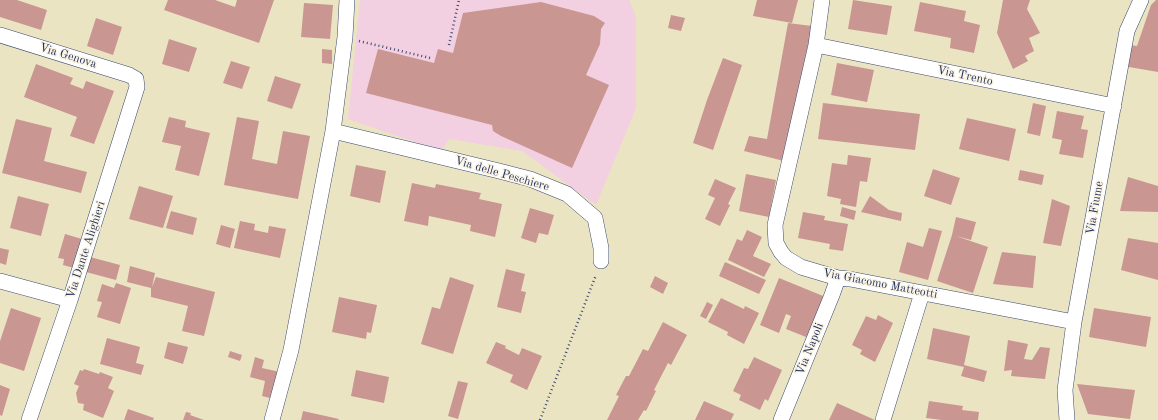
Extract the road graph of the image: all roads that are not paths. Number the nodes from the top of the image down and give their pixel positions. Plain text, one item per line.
1 (347, 0) edge
2 (822, 0) edge
3 (1140, 0) edge
4 (0, 35) edge
5 (816, 45) junction
6 (136, 79) joint
7 (1114, 106) junction
8 (334, 131) junction
9 (601, 262) road end
10 (838, 278) junction
11 (0, 281) edge
12 (922, 293) junction
13 (70, 300) junction
14 (1074, 322) junction
15 (29, 420) edge
16 (272, 420) edge
17 (781, 420) edge
18 (884, 420) edge
19 (1067, 420) edge

1 - 8 street
2 - 5 street, Via Giacomo Matteotti
3 - 7 street, Via Fiume
4 - 6 street, Via Genova
5 - 7 street, Via Trento
5 - 10 street, Via Giacomo Matteotti
6 - 13 street, Via Dante Alighieri
7 - 14 street, Via Fiume
8 - 9 street, Via delle Peschiere
8 - 16 street
10 - 12 street, Via Giacomo Matteotti
10 - 17 street, Via Napoli
11 - 13 street
12 - 14 street, Via Giacomo Matteotti
12 - 18 street
13 - 15 street, Via Dante Alighieri
14 - 19 street, Via Fiume

